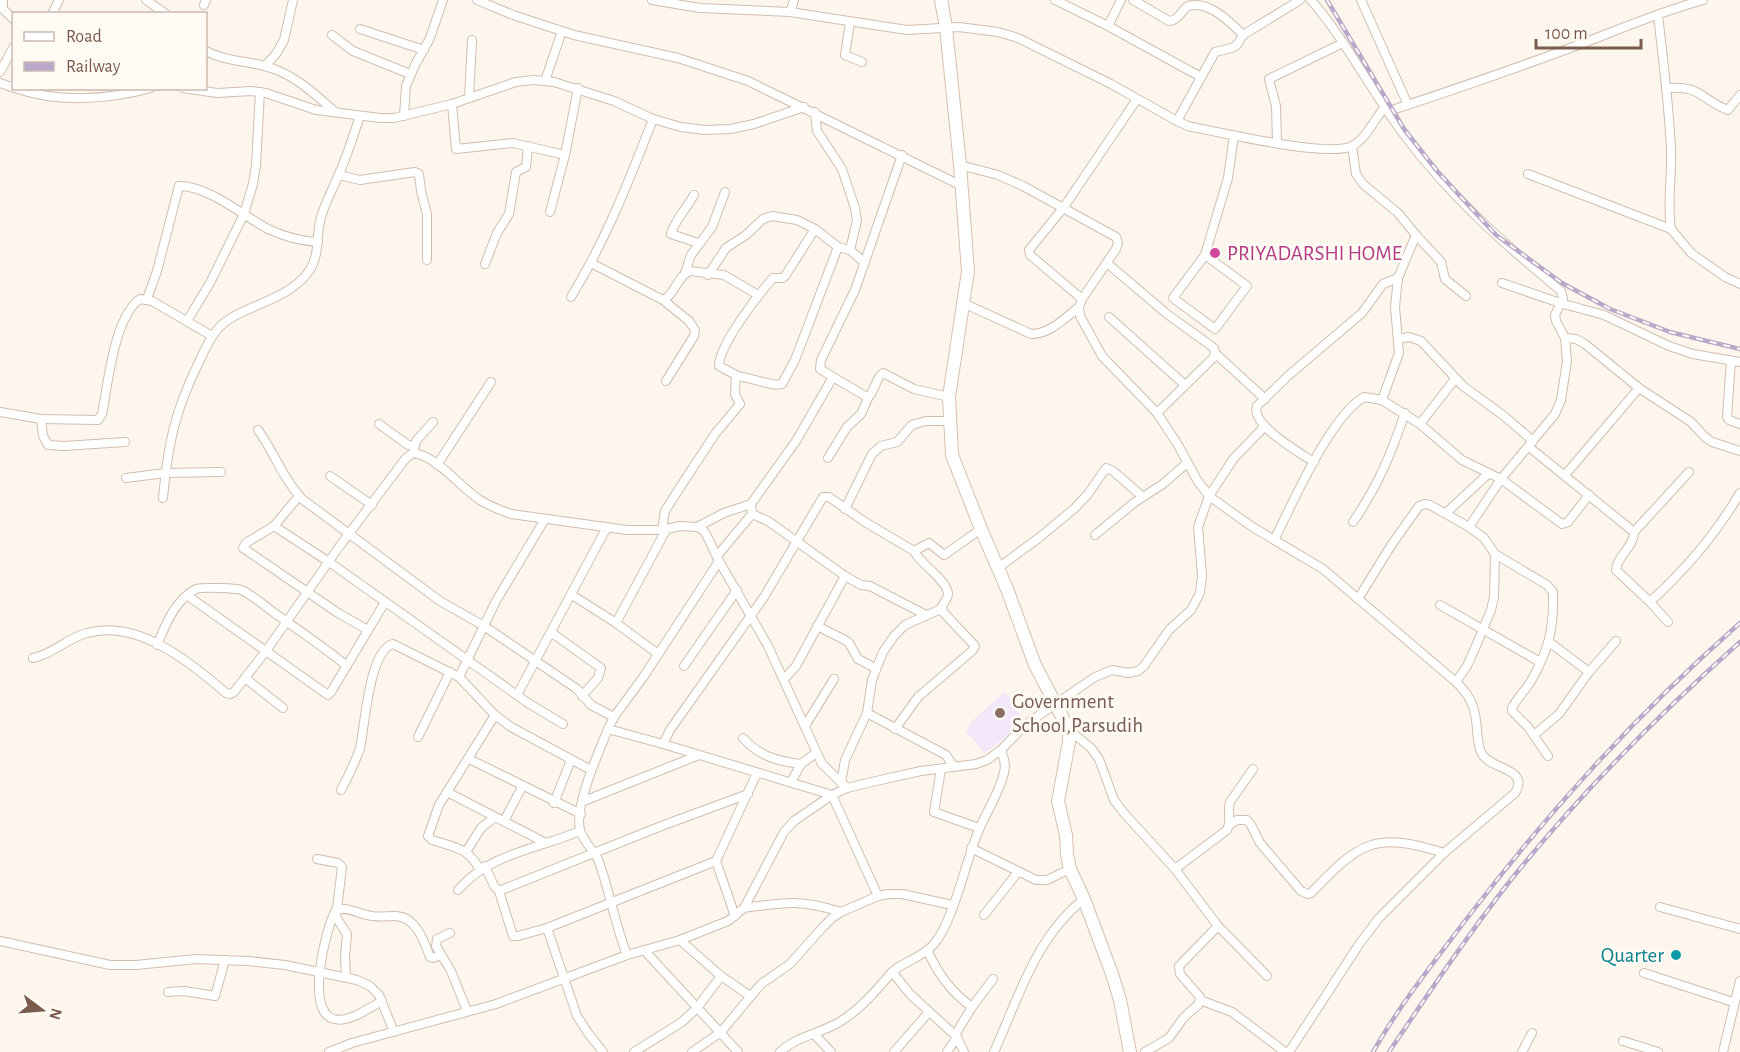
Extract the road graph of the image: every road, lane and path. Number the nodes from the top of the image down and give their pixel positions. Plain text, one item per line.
1 (3, 0) edge
2 (293, 0) edge
3 (443, 0) edge
4 (477, 0) edge
5 (654, 0) edge
6 (794, 0) edge
7 (941, 0) edge
8 (1055, 0) edge
9 (1121, 0) edge
10 (1132, 0) edge
11 (1299, 0) edge
12 (1311, 0) edge
13 (1361, 0) edge
14 (1667, 0) edge
15 (1703, 0) edge
16 (152, 1) edge
17 (733, 4) edge
18 (164, 12) edge
19 (790, 12) junction
20 (1662, 13) junction
21 (12, 18) edge
22 (850, 22) junction
23 (1108, 26) junction
24 (946, 27) junction
25 (360, 29) dead end
26 (562, 31) junction
27 (332, 35) dead end
28 (1243, 35) junction
29 (472, 40) dead end
30 (1342, 43) junction
31 (12, 50) edge
32 (424, 50) junction
33 (207, 51) edge
34 (862, 62) dead end
35 (265, 66) junction
36 (0, 72) edge
37 (410, 74) junction
38 (1201, 77) junction
39 (545, 81) junction
40 (578, 88) junction
41 (1666, 88) junction
42 (21, 90) edge
43 (142, 90) edge
44 (197, 90) edge
45 (260, 92) junction
46 (1740, 95) edge
47 (469, 98) junction
48 (1137, 99) junction
49 (452, 104) junction
50 (1408, 105) junction
51 (804, 107) junction
52 (1384, 108) junction
53 (336, 112) junction
54 (815, 112) junction
55 (360, 116) junction
56 (404, 116) junction
57 (653, 119) junction
58 (1177, 122) junction
59 (1234, 135) junction
60 (1277, 142) junction
61 (528, 146) junction
62 (1352, 146) junction
63 (564, 155) junction
64 (902, 155) junction
65 (960, 165) junction
66 (1528, 174) dead end
67 (339, 175) junction
68 (962, 186) junction
69 (725, 192) dead end
70 (694, 195) dead end
71 (1064, 207) junction
72 (550, 212) dead end
73 (244, 214) junction
74 (816, 229) junction
75 (1671, 229) junction
76 (1416, 235) junction
77 (318, 242) junction
78 (698, 243) junction
79 (838, 247) junction
80 (850, 250) junction
81 (1205, 255) junction
82 (427, 260) dead end
83 (591, 263) junction
84 (865, 263) junction
85 (1107, 263) junction
86 (486, 264) dead end
87 (685, 273) junction
88 (708, 274) junction
89 (1398, 278) junction
90 (1502, 283) dead end
91 (1740, 284) edge
92 (758, 295) junction
93 (1466, 296) dead end
94 (571, 297) dead end
95 (147, 299) junction
96 (663, 300) junction
97 (963, 303) junction
98 (1080, 303) junction
99 (1560, 303) junction
100 (1109, 317) dead end
101 (187, 321) junction
102 (212, 336) junction
103 (1565, 338) junction
104 (1399, 339) junction
105 (1215, 353) junction
106 (1736, 362) edge
107 (737, 376) junction
108 (833, 377) junction
109 (1455, 379) junction
110 (666, 381) dead end
111 (491, 382) dead end
112 (1185, 385) junction
113 (1639, 388) junction
114 (869, 396) junction
115 (949, 397) junction
116 (1265, 399) junction
117 (1382, 400) junction
118 (0, 412) edge
119 (1404, 413) junction
120 (1157, 414) junction
121 (41, 419) junction
122 (950, 421) junction
123 (433, 422) dead end
124 (380, 424) dead end
125 (1420, 424) junction
126 (1740, 424) edge
127 (1264, 427) junction
128 (258, 430) dead end
129 (125, 442) dead end
130 (1531, 444) junction
131 (414, 449) junction
132 (1740, 451) edge
133 (828, 458) dead end
134 (1314, 462) junction
135 (1187, 463) junction
136 (437, 465) junction
137 (221, 472) dead end
138 (1689, 472) dead end
139 (165, 473) junction
140 (1488, 474) junction
141 (1565, 475) junction
142 (330, 476) dead end
143 (126, 478) dead end
144 (1501, 479) junction
145 (1740, 493) edge
146 (1589, 495) junction
147 (299, 496) junction
148 (1209, 496) junction
149 (1143, 497) junction
150 (163, 498) dead end
151 (751, 504) junction
152 (372, 505) junction
153 (845, 509) junction
154 (1446, 513) junction
155 (752, 514) junction
156 (546, 519) junction
157 (1353, 522) dead end
158 (274, 526) junction
159 (607, 527) junction
160 (697, 527) junction
161 (1469, 527) junction
162 (981, 529) junction
163 (664, 530) junction
164 (1634, 531) junction
165 (349, 534) junction
166 (1095, 535) dead end
167 (1274, 540) junction
168 (796, 542) junction
169 (914, 550) junction
170 (1495, 554) junction
171 (718, 558) junction
172 (329, 562) junction
173 (998, 568) junction
174 (845, 576) junction
175 (737, 590) junction
176 (308, 591) junction
177 (572, 595) junction
178 (188, 596) junction
179 (1358, 599) junction
180 (385, 602) junction
181 (1650, 602) junction
182 (1440, 605) dead end
183 (941, 609) junction
184 (752, 615) junction
185 (926, 615) junction
186 (287, 622) junction
187 (1668, 622) dead end
188 (616, 623) junction
189 (484, 626) junction
190 (817, 626) junction
191 (368, 630) junction
192 (1482, 630) junction
193 (552, 633) junction
194 (1616, 641) dead end
195 (1549, 642) junction
196 (157, 645) junction
197 (266, 651) junction
198 (658, 654) junction
199 (33, 658) dead end
200 (467, 658) junction
201 (1540, 662) junction
202 (536, 663) junction
203 (347, 666) junction
204 (684, 666) dead end
205 (875, 668) junction
206 (450, 672) junction
207 (1589, 672) junction
208 (459, 677) junction
209 (245, 678) junction
210 (783, 679) junction
211 (834, 679) dead end
212 (1456, 682) junction
213 (517, 695) junction
214 (582, 696) junction
215 (1055, 703) junction
216 (283, 708) dead end
217 (867, 713) junction
218 (495, 715) junction
219 (614, 717) junction
220 (563, 724) dead end
221 (805, 726) junction
222 (608, 729) junction
223 (895, 729) junction
224 (1069, 730) junction
225 (1534, 735) junction
226 (418, 737) dead end
227 (743, 738) dead end
228 (663, 744) junction
229 (1001, 750) junction
230 (816, 753) junction
231 (699, 754) junction
232 (1548, 756) dead end
233 (469, 759) junction
234 (571, 760) junction
235 (801, 764) junction
236 (954, 767) junction
237 (941, 769) junction
238 (1253, 769) dead end
239 (591, 770) junction
240 (757, 773) junction
241 (791, 782) junction
242 (844, 786) junction
243 (522, 787) junction
244 (341, 790) dead end
245 (447, 792) junction
246 (748, 794) junction
247 (832, 795) junction
248 (584, 801) junction
249 (554, 802) junction
250 (580, 814) junction
251 (495, 817) junction
252 (504, 821) junction
253 (1230, 825) junction
254 (979, 828) junction
255 (580, 831) junction
256 (546, 843) junction
257 (971, 848) junction
258 (466, 852) junction
259 (595, 853) junction
260 (1444, 853) junction
261 (317, 859) dead end
262 (716, 861) junction
263 (482, 868) junction
264 (1070, 869) junction
265 (1175, 869) junction
266 (1018, 872) junction
267 (458, 890) dead end
268 (499, 891) junction
269 (878, 896) junction
270 (1084, 899) junction
271 (610, 903) junction
272 (952, 905) junction
273 (1660, 907) dead end
274 (744, 908) junction
275 (336, 910) junction
276 (841, 912) junction
277 (984, 915) dead end
278 (735, 916) junction
279 (1218, 926) junction
280 (547, 928) junction
281 (1740, 929) edge
282 (450, 933) dead end
283 (680, 940) junction
284 (0, 941) edge
285 (644, 950) junction
286 (927, 950) junction
287 (441, 955) junction
288 (627, 955) junction
289 (225, 960) junction
290 (320, 972) junction
291 (892, 972) junction
292 (1644, 973) dead end
293 (722, 976) junction
294 (1268, 976) dead end
295 (346, 977) junction
296 (564, 978) junction
297 (993, 979) dead end
298 (1740, 981) edge
299 (168, 992) dead end
300 (750, 996) junction
301 (1736, 997) edge
302 (1200, 1000) junction
303 (382, 1001) junction
304 (972, 1007) junction
305 (697, 1008) junction
306 (467, 1011) junction
307 (928, 1012) junction
308 (394, 1032) junction
309 (722, 1032) junction
310 (1532, 1033) dead end
311 (814, 1034) junction
312 (956, 1036) junction
313 (1623, 1041) dead end
314 (331, 1052) edge
315 (603, 1052) edge
316 (634, 1052) edge
317 (692, 1052) edge
318 (738, 1052) edge
319 (780, 1052) edge
320 (831, 1052) edge
321 (894, 1052) edge
322 (947, 1052) edge
323 (964, 1052) edge
324 (994, 1052) edge
325 (1130, 1052) edge
326 (1145, 1052) edge
327 (1287, 1052) edge
328 (1522, 1052) edge
329 (1658, 1052) edge
330 (1723, 1052) edge

1 - 21 street
2 - 35 street
3 - 32 street
4 - 26 street
5 - 17 street
6 - 19 street
7 - 24 main road
8 - 23 street
9 - 23 street
10 - 28 street
11 - 28 street
12 - 30 street
13 - 50 street
14 - 20 street
15 - 20 street
16 - 18 street
17 - 19 street
19 - 22 street
20 - 41 street
20 - 50 street
22 - 24 street
22 - 34 street
23 - 38 street
24 - 48 street
24 - 65 main road
25 - 32 street
26 - 39 street
26 - 51 street
27 - 37 street
28 - 38 street
29 - 47 street
30 - 52 street
30 - 60 street
31 - 36 street
32 - 37 street
33 - 35 street
35 - 53 street
37 - 56 street
38 - 58 street
39 - 40 street
39 - 47 street
40 - 57 street
40 - 63 street
41 - 46 street
41 - 75 street
42 - 43 street
44 - 45 street
45 - 53 street
45 - 73 street
47 - 49 street
48 - 58 street
48 - 71 street
49 - 56 street
49 - 61 street
50 - 52 street
51 - 54 street
51 - 57 street
52 - 62 street
52 - 99 street
53 - 55 street
54 - 64 street
54 - 80 street
55 - 56 street
55 - 67 street
57 - 83 street
58 - 59 street
59 - 60 street
59 - 81 street
60 - 62 street
61 - 63 street
61 - 86 street
62 - 76 street
63 - 72 street
64 - 68 street
64 - 84 street
65 - 68 main road
65 - 71 street
66 - 75 street
67 - 77 street
67 - 82 street
68 - 97 main road
69 - 78 street
70 - 78 street
71 - 85 street
71 - 98 street
73 - 77 street
73 - 95 street
73 - 101 street
74 - 79 street
74 - 88 street
74 - 92 street
75 - 91 street
76 - 89 street
76 - 93 street
77 - 102 street
78 - 87 street
79 - 80 street
79 - 107 street
80 - 84 street
81 - 81 street
83 - 94 street
83 - 96 street
84 - 108 street
85 - 98 street
85 - 105 street
87 - 88 street
87 - 96 street
88 - 92 street
89 - 104 street
89 - 116 street
90 - 99 street
92 - 107 street
95 - 101 street
95 - 121 street
96 - 110 street
97 - 98 street
97 - 115 main road
98 - 120 street
99 - 103 street
99 - 106 street
100 - 112 street
101 - 102 street
102 - 139 street
103 - 113 street
103 - 130 street
104 - 109 street
104 - 117 street
105 - 112 street
105 - 116 street
106 - 126 street
107 - 163 street
108 - 114 street
108 - 151 street
109 - 125 street
109 - 130 street
111 - 136 street
112 - 120 street
113 - 132 street
113 - 141 street
114 - 115 street
114 - 133 street
115 - 122 main road
116 - 127 street
117 - 119 street
117 - 134 street
118 - 121 street
119 - 125 street
119 - 157 street
120 - 135 street
121 - 129 street
122 - 153 street
122 - 162 main road
123 - 131 street
124 - 131 street
125 - 140 street
127 - 134 street
127 - 148 street
128 - 147 street
130 - 141 street
130 - 144 street
131 - 136 street
131 - 152 street
134 - 167 street
135 - 148 street
135 - 149 street
136 - 156 street
137 - 139 street
138 - 164 street
139 - 143 street
139 - 150 street
140 - 144 street
140 - 154 street
141 - 146 street
142 - 152 street
144 - 146 street
144 - 161 street
145 - 181 street
146 - 164 street
147 - 158 street
147 - 165 street
148 - 167 street
148 - 215 street
149 - 166 street
149 - 173 street
151 - 155 street
151 - 160 street
152 - 165 street
153 - 168 street
153 - 169 street
154 - 161 street
154 - 179 street
155 - 168 street
155 - 171 street
156 - 159 street
156 - 189 street
158 - 172 street
158 - 176 street
159 - 163 street
159 - 177 street
160 - 163 street
160 - 171 street
161 - 170 street
162 - 169 street
162 - 173 main road
163 - 188 street
164 - 181 street
165 - 172 street
165 - 189 street
167 - 179 street
168 - 174 street
168 - 184 street
169 - 183 street
170 - 192 street
170 - 195 street
171 - 175 street
171 - 198 street
172 - 176 street
172 - 180 street
173 - 215 main road
174 - 185 street
174 - 190 street
175 - 184 street
175 - 204 street
176 - 186 street
176 - 191 street
177 - 188 street
177 - 193 street
178 - 186 street
178 - 196 street
178 - 197 street
179 - 212 street
180 - 191 street
180 - 200 street
181 - 187 street
182 - 192 street
183 - 185 street
183 - 223 street
184 - 210 street
184 - 228 street
185 - 205 street
186 - 197 street
186 - 203 street
188 - 198 street
189 - 200 street
189 - 202 street
190 - 205 street
190 - 210 street
191 - 203 street
192 - 201 street
192 - 212 street
193 - 202 street
193 - 214 street
194 - 207 street
195 - 201 street
195 - 207 street
196 - 199 street
196 - 209 street
197 - 203 street
197 - 209 street
198 - 219 street
200 - 208 street
200 - 213 street
201 - 225 street
202 - 213 street
202 - 214 street
205 - 217 street
206 - 208 street
206 - 226 street
206 - 244 street
207 - 225 street
208 - 218 street
209 - 216 street
210 - 221 street
211 - 221 street
212 - 260 street
213 - 220 street
214 - 219 street
215 - 224 main road
215 - 229 street
217 - 223 street
217 - 242 street
218 - 233 street
218 - 234 street
219 - 222 street
221 - 230 street
222 - 228 street
222 - 239 street
223 - 236 street
224 - 264 main road
224 - 265 street
225 - 232 street
227 - 235 street
228 - 231 street
229 - 236 street
229 - 254 street
230 - 235 street
230 - 242 street
231 - 240 street
231 - 248 street
233 - 243 street
233 - 245 street
234 - 239 street
234 - 249 street
235 - 241 street
236 - 237 street
237 - 242 street
237 - 254 street
238 - 253 street
239 - 248 street
240 - 241 street
240 - 246 street
241 - 247 street
242 - 247 street
243 - 249 street
243 - 252 street
245 - 251 street
245 - 258 street
246 - 259 street
246 - 262 street
247 - 269 street
247 - 274 street
248 - 250 street
249 - 250 street
250 - 255 street
251 - 252 street
251 - 258 street
252 - 256 street
253 - 260 street
253 - 265 street
254 - 257 street
255 - 256 street
255 - 259 street
256 - 263 street
257 - 266 street
257 - 272 street
258 - 263 street
259 - 268 street
259 - 271 street
260 - 327 street
261 - 275 street
262 - 271 street
262 - 278 street
263 - 267 street
263 - 268 street
264 - 266 street
264 - 270 main road
265 - 279 street
266 - 277 street
268 - 280 street
269 - 272 street
269 - 276 street
270 - 324 street
270 - 325 main road
271 - 280 street
271 - 288 street
272 - 286 street
273 - 281 street
274 - 276 street
274 - 278 street
275 - 287 street
275 - 290 street
275 - 295 street
276 - 300 street
278 - 283 street
279 - 294 street
279 - 302 street
280 - 296 street
282 - 287 street
283 - 285 street
283 - 293 street
284 - 289 street
285 - 288 street
285 - 305 street
286 - 291 street
286 - 304 street
287 - 306 street
288 - 296 street
289 - 290 street
289 - 299 street
290 - 295 street
290 - 303 street
291 - 307 street
291 - 311 street
292 - 301 street
293 - 300 street
293 - 305 street
295 - 303 street
296 - 306 street
296 - 315 street
297 - 304 street
298 - 301 street
300 - 309 street
301 - 330 street
302 - 326 street
302 - 327 street
303 - 308 street
304 - 312 street
305 - 309 street
305 - 316 street
306 - 308 street
307 - 312 street
307 - 321 street
308 - 314 street
309 - 317 street
309 - 318 street
310 - 328 street
311 - 319 street
311 - 320 street
312 - 322 street
312 - 323 street
313 - 329 street

